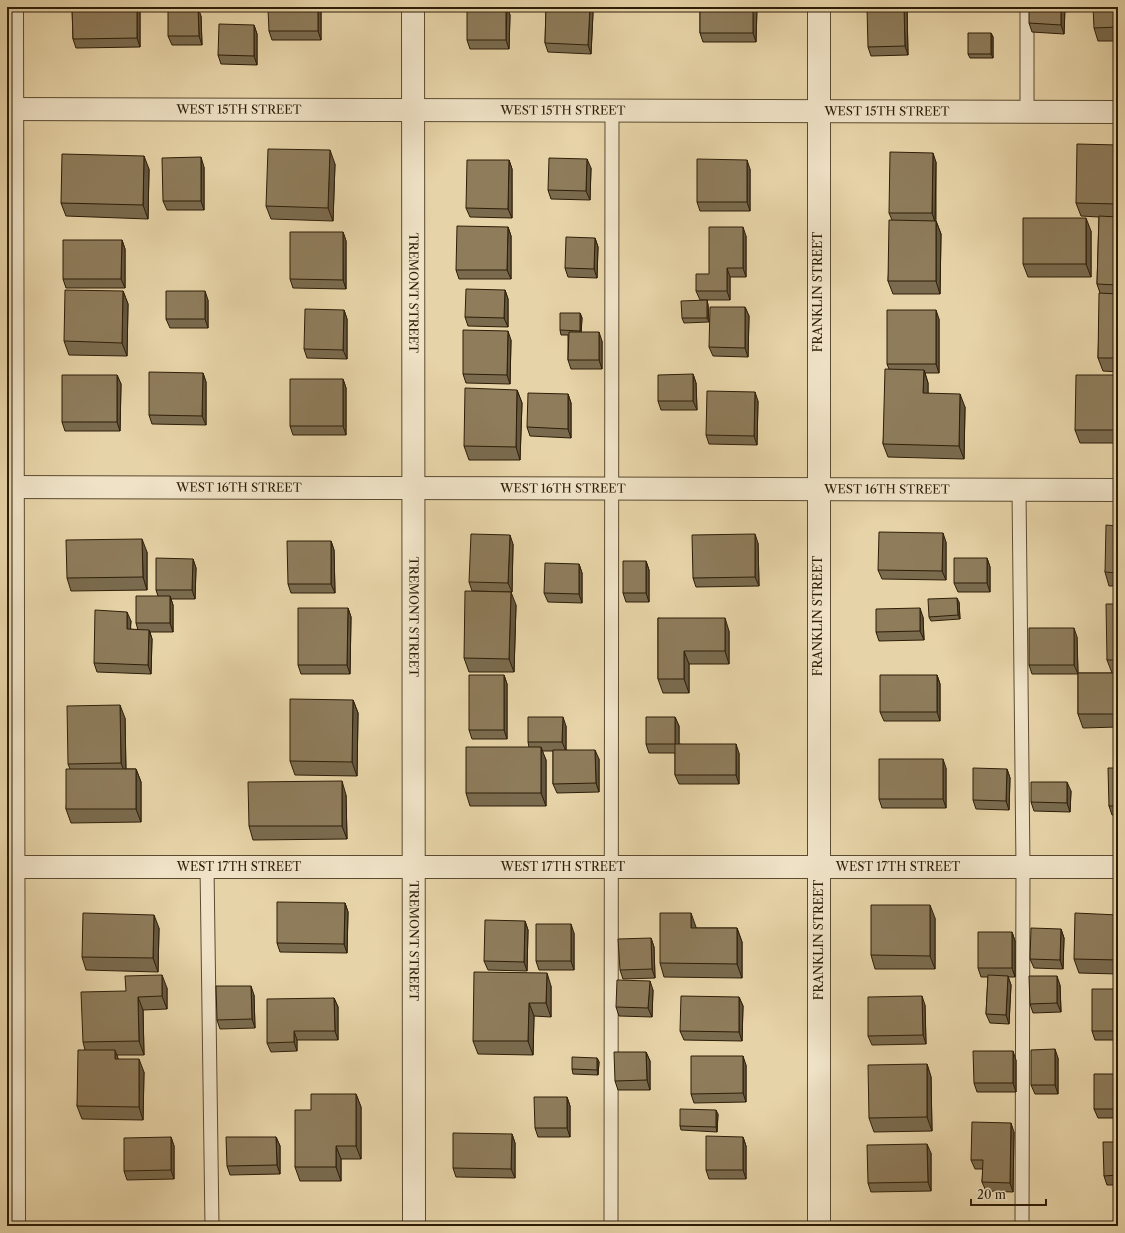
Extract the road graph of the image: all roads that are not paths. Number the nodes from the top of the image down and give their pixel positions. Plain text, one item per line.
1 (12, 7) edge
2 (413, 7) edge
3 (819, 7) edge
4 (1027, 7) edge
5 (9, 109) edge
6 (414, 110) junction
7 (612, 112) junction
8 (818, 112) junction
9 (1027, 112) junction
10 (1118, 112) edge
11 (10, 487) edge
12 (414, 488) junction
13 (612, 488) junction
14 (818, 489) junction
15 (1019, 490) junction
16 (1118, 490) edge
17 (10, 867) edge
18 (207, 867) junction
19 (414, 867) junction
20 (611, 867) junction
21 (818, 867) junction
22 (1023, 867) junction
23 (1118, 867) edge
24 (14, 1226) edge
25 (212, 1226) edge
26 (414, 1226) edge
27 (611, 1226) edge
28 (819, 1226) edge
29 (1022, 1226) edge

1 - 5 street
2 - 6 street, TREMONT STREET
3 - 8 street, FRANKLIN STREET
4 - 9 lane
5 - 6 street, WEST 15TH STREET
5 - 11 street
6 - 7 street, WEST 15TH STREET
6 - 12 street, TREMONT STREET
7 - 8 street, WEST 15TH STREET
7 - 13 lane
8 - 9 street, WEST 15TH STREET
8 - 14 street, FRANKLIN STREET
9 - 10 street, WEST 15TH STREET
11 - 12 street, WEST 16TH STREET
11 - 17 street
12 - 13 street, WEST 16TH STREET
12 - 19 street, TREMONT STREET
13 - 14 street, WEST 16TH STREET
13 - 20 lane
14 - 15 street, WEST 16TH STREET
14 - 21 street, FRANKLIN STREET
15 - 16 street, WEST 16TH STREET
15 - 22 lane
17 - 18 street, WEST 17TH STREET
17 - 24 street
18 - 19 street, WEST 17TH STREET
18 - 25 lane
19 - 20 street, WEST 17TH STREET
19 - 26 street, TREMONT STREET
20 - 21 street, WEST 17TH STREET
20 - 27 lane
21 - 22 street, WEST 17TH STREET
21 - 28 street, FRANKLIN STREET
22 - 23 street, WEST 17TH STREET
22 - 29 lane

